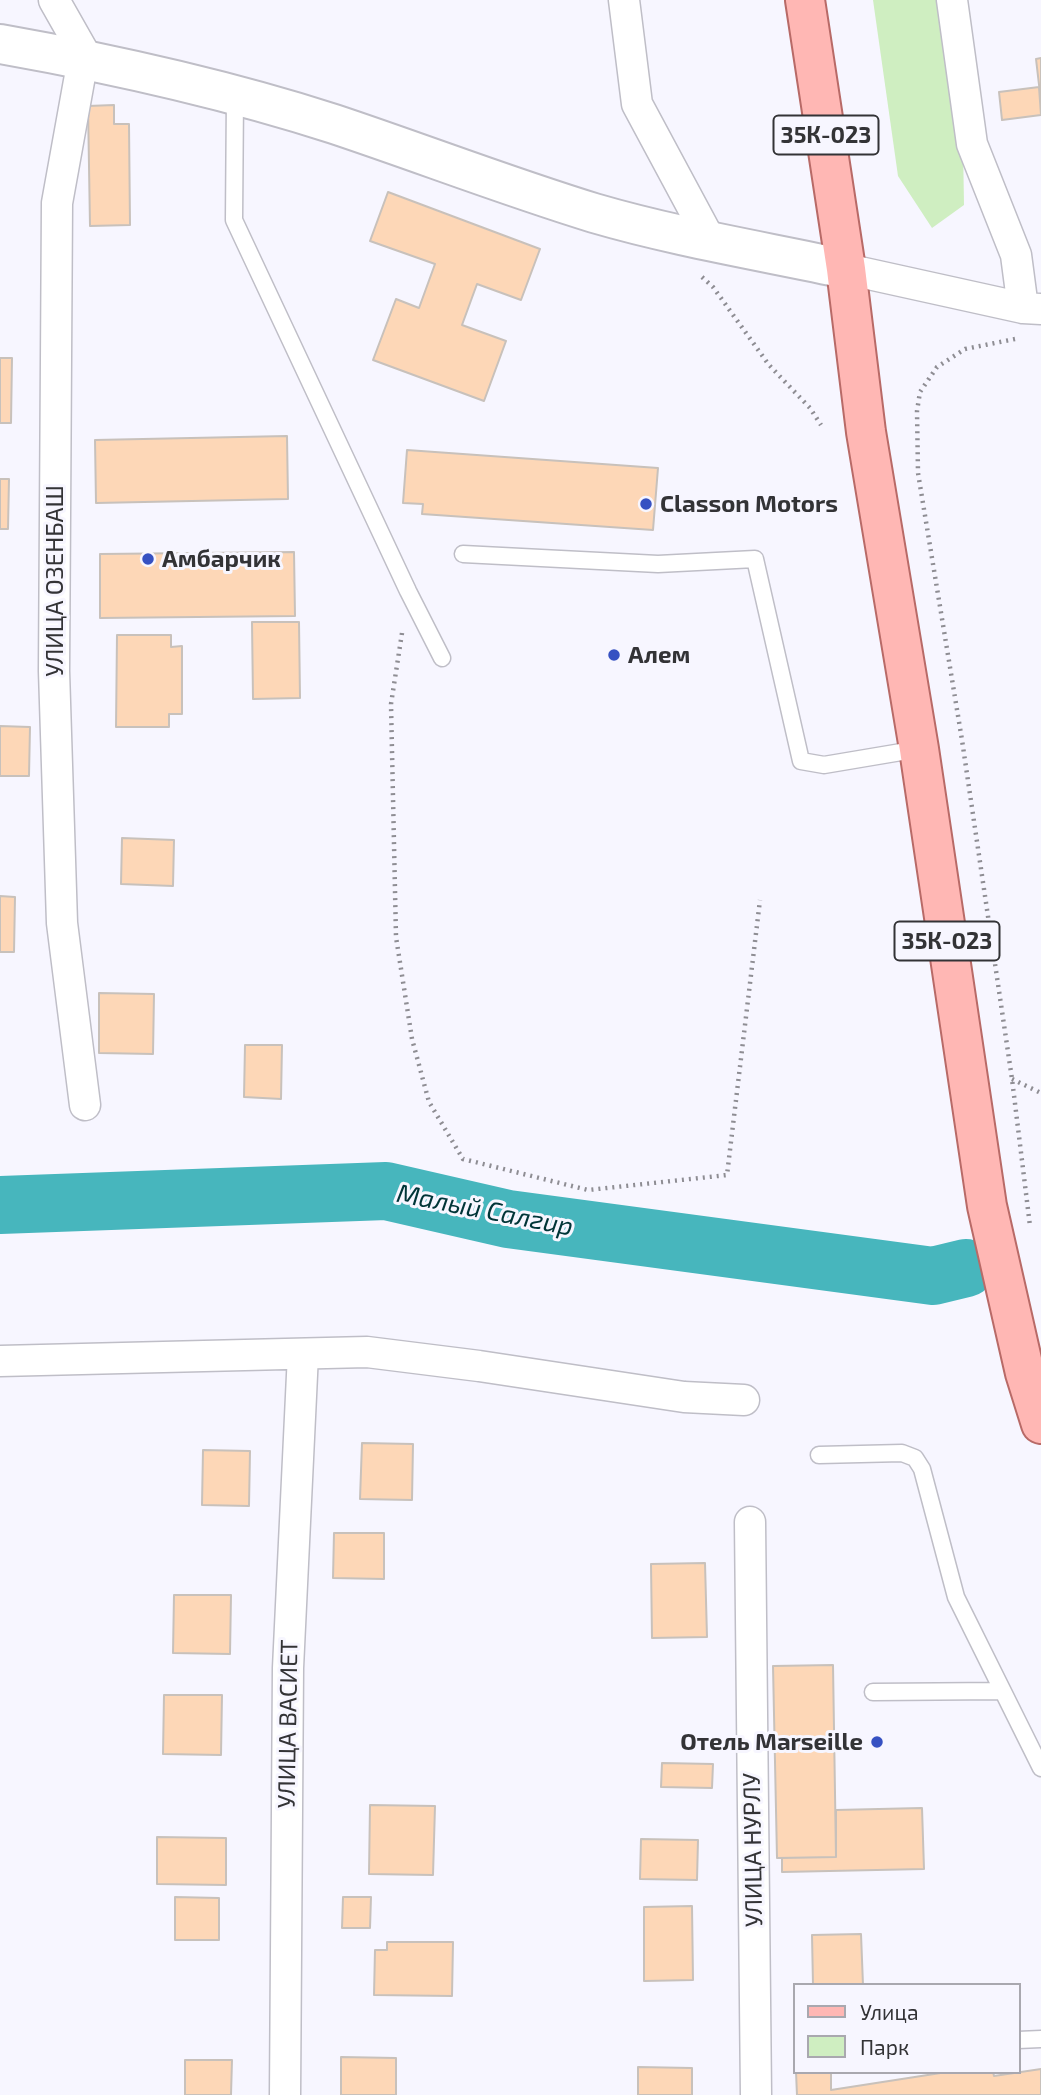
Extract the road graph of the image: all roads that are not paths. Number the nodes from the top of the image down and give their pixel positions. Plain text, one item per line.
1 (54, 0) edge
2 (624, 0) edge
3 (805, 0) edge
4 (952, 0) edge
5 (0, 44) edge
6 (86, 59) junction
7 (235, 96) junction
8 (701, 254) junction
9 (846, 269) junction
10 (1032, 308) edge
11 (463, 554) dead end
12 (442, 658) dead end
13 (919, 749) junction
14 (85, 1105) dead end
15 (303, 1354) junction
16 (0, 1360) edge
17 (744, 1400) dead end
18 (1041, 1424) edge
19 (819, 1455) dead end
20 (750, 1522) dead end
21 (1001, 1691) junction
22 (873, 1692) dead end
23 (1041, 1768) edge
24 (1041, 2039) edge
25 (1020, 2040) edge
26 (285, 2095) edge
27 (755, 2095) edge

1 - 6 street
2 - 8 street
3 - 9 main road, 35К-023
4 - 10 street
5 - 6 main road
6 - 7 main road
6 - 14 street, УЛИЦА ОЗЕНБАШ
7 - 8 main road
7 - 12 lane
8 - 9 main road
9 - 10 street
9 - 13 main road, 35К-023
11 - 13 lane
13 - 18 main road, 35К-023
15 - 16 street
15 - 17 street
15 - 26 street, УЛИЦА ВАСИЕТ
19 - 21 lane
20 - 27 street, УЛИЦА НУРЛУ
21 - 22 lane
21 - 23 lane
24 - 25 lane

